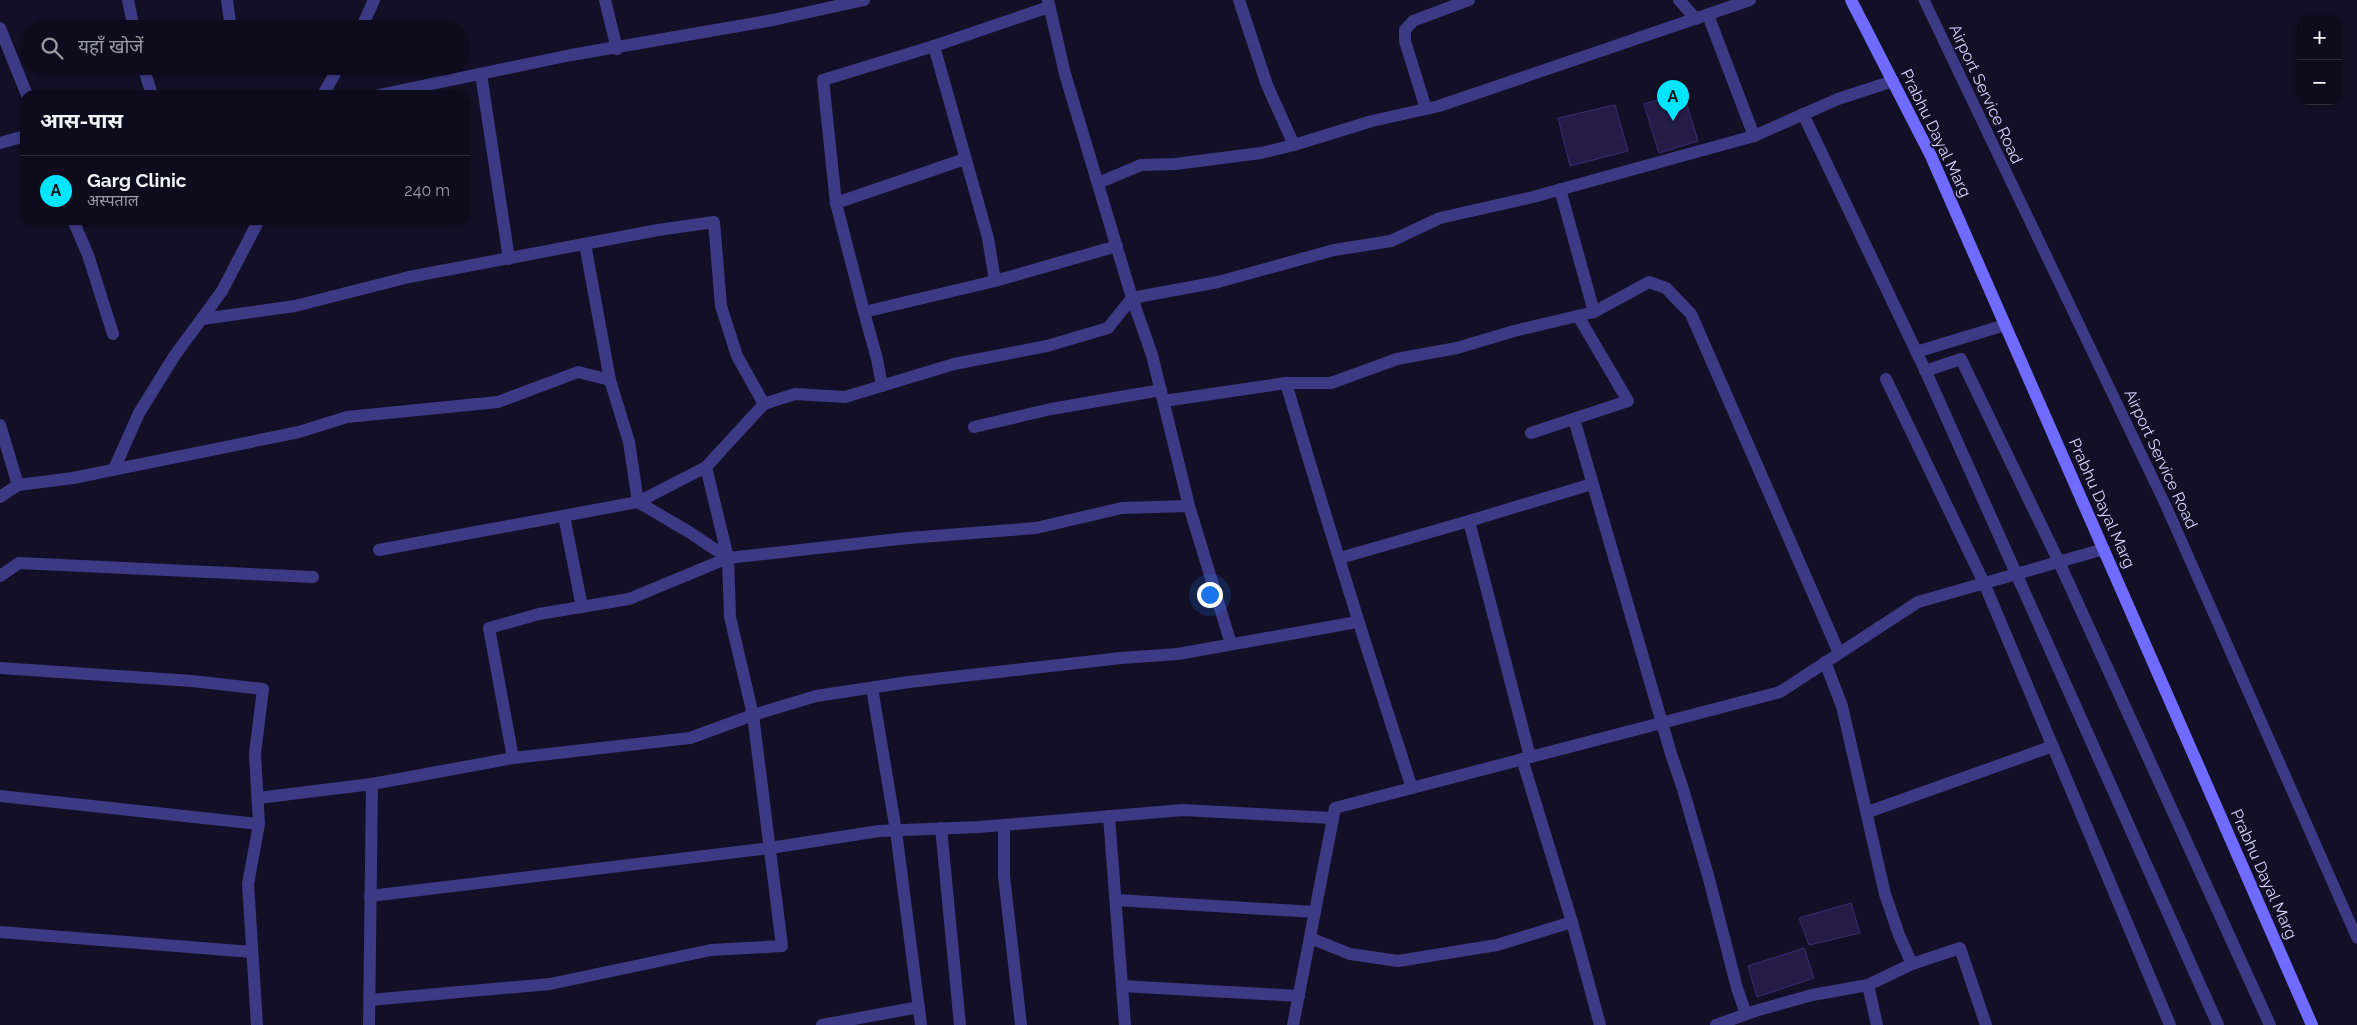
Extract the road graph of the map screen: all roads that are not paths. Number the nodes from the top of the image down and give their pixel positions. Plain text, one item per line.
1 (128, 0) edge
2 (227, 0) edge
3 (374, 0) edge
4 (605, 0) edge
5 (864, 0) edge
6 (1239, 0) edge
7 (1469, 0) edge
8 (1679, 0) edge
9 (1750, 0) edge
10 (1851, 0) edge
11 (1924, 0) edge
12 (1048, 4) edge
13 (1702, 17) junction
14 (132, 20) edge
15 (230, 20) edge
16 (365, 20) edge
17 (0, 28) edge
18 (934, 46) junction
19 (617, 49) junction
20 (481, 74) junction
21 (146, 75) edge
22 (334, 75) edge
23 (1893, 82) junction
24 (24, 90) edge
25 (150, 90) edge
26 (326, 90) edge
27 (403, 90) edge
28 (1426, 109) junction
29 (1803, 114) junction
30 (1754, 136) junction
31 (20, 137) edge
32 (0, 142) edge
33 (1294, 145) junction
34 (965, 159) junction
35 (1098, 182) junction
36 (1560, 189) junction
37 (836, 203) junction
38 (75, 225) edge
39 (256, 225) edge
40 (585, 244) junction
41 (1117, 246) junction
42 (509, 259) junction
43 (995, 280) junction
44 (1132, 298) junction
45 (864, 312) junction
46 (1594, 312) junction
47 (1578, 316) junction
48 (202, 319) junction
49 (2005, 325) junction
50 (113, 334) dead end
51 (1916, 352) junction
52 (1925, 371) junction
53 (610, 380) junction
54 (1886, 380) dead end
55 (1286, 383) junction
56 (882, 386) junction
57 (1162, 395) junction
58 (764, 404) junction
59 (1574, 419) junction
60 (0, 425) edge
61 (974, 427) dead end
62 (1531, 433) dead end
63 (706, 467) junction
64 (114, 469) junction
65 (1592, 484) junction
66 (18, 485) junction
67 (0, 496) edge
68 (638, 502) junction
69 (1189, 506) junction
70 (564, 516) junction
71 (1469, 521) junction
72 (2104, 549) junction
73 (379, 550) dead end
74 (728, 558) junction
75 (1340, 558) junction
76 (2059, 562) junction
77 (2016, 574) junction
78 (0, 576) edge
79 (313, 577) dead end
80 (1984, 583) junction
81 (582, 607) junction
82 (1357, 622) junction
83 (1231, 644) junction
84 (1839, 653) junction
85 (1825, 662) junction
86 (0, 668) edge
87 (872, 688) junction
88 (753, 715) junction
89 (1662, 723) junction
90 (2052, 746) junction
91 (512, 758) junction
92 (1526, 758) junction
93 (372, 784) junction
94 (1412, 788) junction
95 (0, 796) edge
96 (258, 798) junction
97 (1868, 812) junction
98 (1109, 816) junction
99 (1334, 818) junction
100 (260, 824) junction
101 (1004, 824) junction
102 (941, 828) junction
103 (896, 830) junction
104 (770, 848) junction
105 (370, 896) junction
106 (1116, 900) junction
107 (1315, 912) junction
108 (1572, 922) junction
109 (0, 932) edge
110 (1310, 938) junction
111 (2357, 938) edge
112 (252, 952) junction
113 (1912, 964) junction
114 (1868, 985) junction
115 (1122, 986) junction
116 (1299, 996) junction
117 (370, 1000) junction
118 (919, 1007) junction
119 (1746, 1014) junction
120 (257, 1025) edge
121 (369, 1025) edge
122 (822, 1025) edge
123 (921, 1025) edge
124 (960, 1025) edge
125 (1021, 1025) edge
126 (1125, 1025) edge
127 (1293, 1025) edge
128 (1600, 1025) edge
129 (1716, 1025) edge
130 (1877, 1025) edge
131 (1986, 1025) edge
132 (2170, 1025) edge
133 (2218, 1025) edge
134 (2270, 1025) edge
135 (2312, 1025) edge

1 - 14 street
2 - 15 street
3 - 16 street
4 - 19 street
5 - 19 street
6 - 33 street
7 - 28 street
8 - 13 street
9 - 13 street
10 - 23 street, Prabhu Dayal Marg
11 - 111 lane, Airport Service Road
12 - 18 street
12 - 35 street
13 - 28 street
13 - 30 street
17 - 24 street
18 - 34 street
18 - 37 street
19 - 20 street
20 - 27 street
20 - 42 street
21 - 25 street
22 - 26 street
23 - 29 street
23 - 49 street, Prabhu Dayal Marg
28 - 33 street
29 - 30 street
29 - 51 street
30 - 36 street
31 - 32 street
33 - 35 street
34 - 37 street
34 - 43 street
35 - 41 street
36 - 44 street
36 - 46 street
37 - 45 street
38 - 50 street
39 - 48 street
40 - 42 street
40 - 53 street
40 - 58 street
41 - 43 street
41 - 44 street
42 - 48 street
43 - 45 street
44 - 56 street
44 - 57 street
45 - 56 street
46 - 47 street
46 - 84 street
47 - 55 street
47 - 59 street
48 - 64 street
49 - 51 street
49 - 72 street, Prabhu Dayal Marg
51 - 52 street
52 - 76 street
52 - 77 street
53 - 64 street
53 - 68 street
54 - 80 street
55 - 57 street
55 - 75 street
56 - 58 street
57 - 61 street
57 - 69 street
58 - 63 street
59 - 62 street
59 - 65 street
60 - 66 street
63 - 68 street
63 - 74 street
64 - 66 street
65 - 71 street
65 - 89 street
66 - 67 street
68 - 70 street
68 - 74 street
69 - 74 street
69 - 83 street
70 - 73 street
70 - 81 street
71 - 75 street
71 - 92 street
72 - 76 street
72 - 135 street, Prabhu Dayal Marg
74 - 81 street
74 - 88 street
75 - 82 street
76 - 77 street
76 - 134 street
77 - 80 street
77 - 133 street
78 - 79 street
80 - 84 street
80 - 90 street
81 - 91 street
82 - 83 street
82 - 94 street
83 - 87 street
84 - 85 street
85 - 89 street
85 - 97 street
86 - 96 street
87 - 88 street
87 - 103 street
88 - 91 street
88 - 104 street
89 - 92 street
89 - 119 street
90 - 97 street
90 - 132 street
91 - 93 street
92 - 94 street
92 - 108 street
93 - 96 street
93 - 105 street
94 - 99 street
95 - 100 street
96 - 100 street
97 - 113 street
98 - 99 street
98 - 101 street
98 - 106 street
99 - 107 street
100 - 112 street
101 - 102 street
101 - 125 street
102 - 103 street
102 - 124 street
103 - 104 street
103 - 118 street
104 - 105 street
104 - 117 street
105 - 117 street
106 - 107 street
106 - 115 street
107 - 110 street
108 - 110 street
108 - 128 street
109 - 112 street
110 - 116 street
112 - 120 street
113 - 114 street
113 - 131 street
114 - 119 street
114 - 130 street
115 - 116 street
115 - 126 street
116 - 127 street
117 - 121 street
118 - 122 street
118 - 123 street
119 - 129 street

